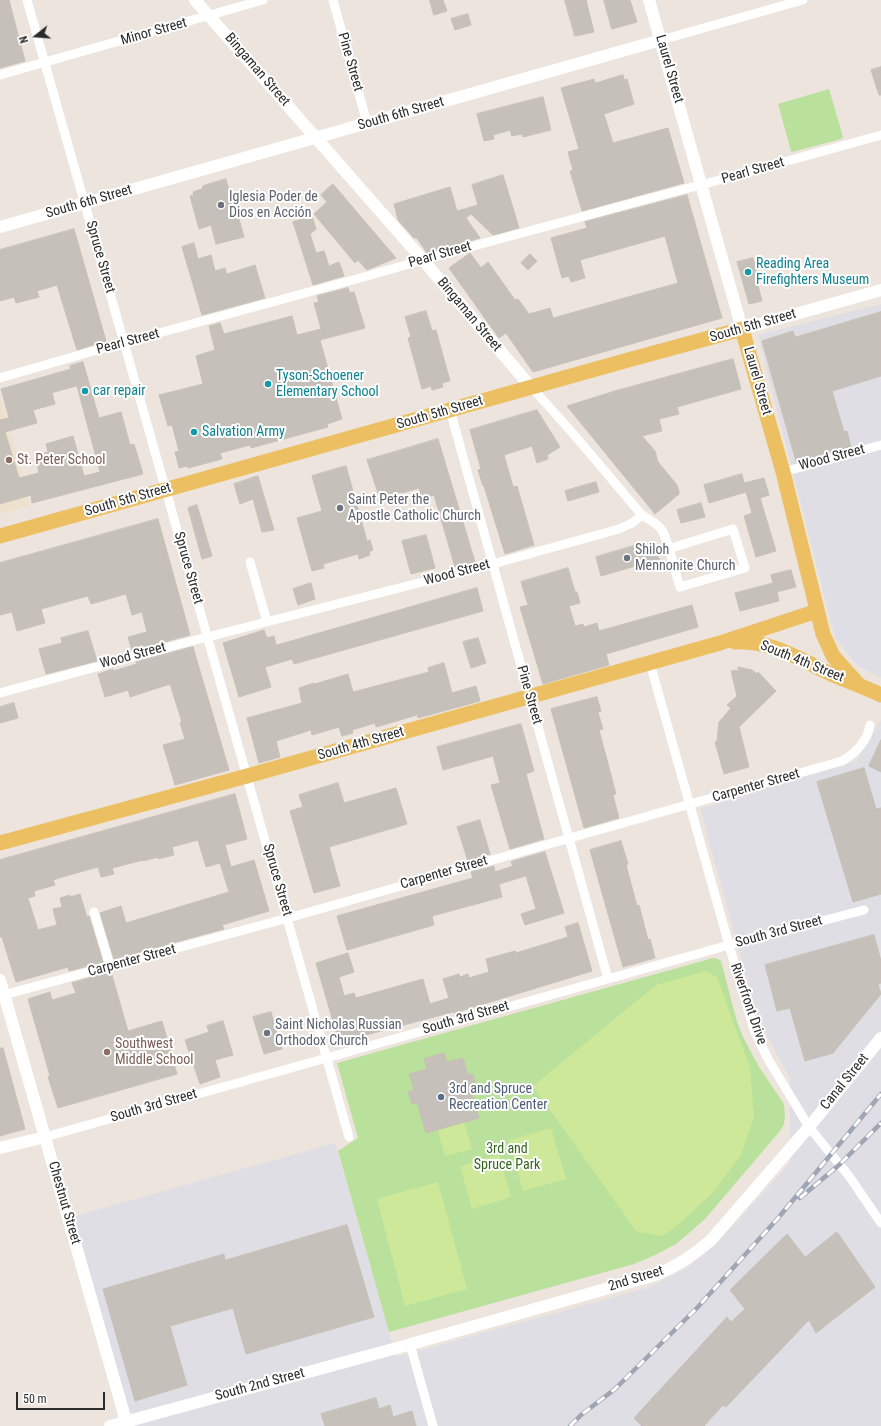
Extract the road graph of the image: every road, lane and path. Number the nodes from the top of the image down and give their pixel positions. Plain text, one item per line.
1 (27, 0) edge
2 (195, 0) edge
3 (263, 0) edge
4 (333, 0) edge
5 (649, 0) edge
6 (803, 0) edge
7 (208, 16) junction
8 (660, 40) junction
9 (45, 62) junction
10 (0, 75) edge
11 (367, 123) junction
12 (881, 135) edge
13 (316, 138) junction
14 (701, 185) junction
15 (84, 203) junction
16 (0, 227) edge
17 (423, 260) junction
18 (881, 290) edge
19 (742, 329) junction
20 (124, 343) junction
21 (0, 378) edge
22 (530, 386) junction
23 (450, 410) junction
24 (881, 445) edge
25 (783, 472) junction
26 (166, 490) junction
27 (642, 515) junction
28 (0, 536) edge
29 (668, 548) junction
30 (250, 562) dead end
31 (493, 564) junction
32 (817, 611) junction
33 (267, 622) junction
34 (208, 637) junction
35 (720, 643) junction
36 (650, 663) junction
37 (862, 686) junction
38 (0, 693) edge
39 (881, 695) edge
40 (529, 697) junction
41 (870, 725) dead end
42 (247, 776) junction
43 (690, 804) junction
44 (569, 838) junction
45 (0, 843) edge
46 (864, 910) dead end
47 (94, 912) dead end
48 (288, 918) junction
49 (728, 945) junction
50 (110, 966) junction
51 (608, 979) junction
52 (0, 980) edge
53 (2, 995) edge
54 (881, 1038) edge
55 (327, 1057) junction
56 (809, 1127) junction
57 (45, 1137) junction
58 (350, 1137) dead end
59 (0, 1148) edge
60 (881, 1223) edge
61 (410, 1344) junction
62 (127, 1424) edge
63 (110, 1426) edge
64 (433, 1426) edge

1 - 9 street, Spruce Street
2 - 7 street, Bingaman Street
3 - 7 street, Minor Street
4 - 11 street, Pine Street
5 - 8 street, Laurel Street
6 - 8 street, South 6th Street
7 - 9 street, Minor Street
7 - 13 street, Bingaman Street
8 - 11 street, South 6th Street
8 - 14 street, Laurel Street
9 - 10 street, Minor Street
9 - 15 street, Spruce Street
11 - 13 street, South 6th Street
12 - 14 street, Pearl Street
13 - 15 street, South 6th Street
13 - 17 street, Bingaman Street
14 - 17 street, Pearl Street
14 - 19 street, Laurel Street
15 - 16 street, South 6th Street
15 - 20 street, Spruce Street
17 - 20 street, Pearl Street
17 - 22 street, Bingaman Street
18 - 19 street, South 5th Street
19 - 22 main road, South 5th Street
19 - 25 main road, Laurel Street
20 - 21 street, Pearl Street
20 - 26 street, Spruce Street
22 - 23 main road, South 5th Street
22 - 27 street, Bingaman Street
23 - 26 main road, South 5th Street
23 - 31 street, Pine Street
24 - 25 street, Wood Street
25 - 32 main road, Laurel Street
26 - 28 main road, South 5th Street
26 - 34 street, Spruce Street
27 - 29 street, Bingaman Street
27 - 31 street, Wood Street
29 - 29 street, Bingaman Street
30 - 33 street
31 - 33 street, Wood Street
31 - 40 street, Pine Street
32 - 35 main road, South 4th Street
32 - 37 main road, Laurel Street
33 - 34 street, Wood Street
34 - 38 street, Wood Street
34 - 42 street, Spruce Street
35 - 36 main road, South 4th Street
35 - 37 main road, South 4th Street
36 - 40 main road, South 4th Street
36 - 43 street, Riverfront Drive
37 - 39 main road
40 - 42 main road, South 4th Street
40 - 44 street, Pine Street
41 - 43 street, Carpenter Street
42 - 45 main road, South 4th Street
42 - 48 street, Spruce Street
43 - 44 street, Carpenter Street
43 - 49 street, Riverfront Drive
44 - 48 street, Carpenter Street
44 - 51 street, Pine Street
46 - 49 street, South 3rd Street
47 - 50 street
48 - 50 street, Carpenter Street
48 - 55 street, Spruce Street
49 - 51 street, South 3rd Street
49 - 56 street, Riverfront Drive
50 - 53 street, Carpenter Street
51 - 55 street, South 3rd Street
52 - 53 street, Chestnut Street
53 - 57 street, Chestnut Street
54 - 56 street, Canal Street
55 - 57 street, South 3rd Street
55 - 58 street, Spruce Street
56 - 60 street, Riverfront Drive
56 - 61 street, 2nd Street
57 - 59 street, South 3rd Street
57 - 62 street, Chestnut Street
61 - 62 street, South 2nd Street
61 - 64 street
62 - 63 street, South 2nd Street

